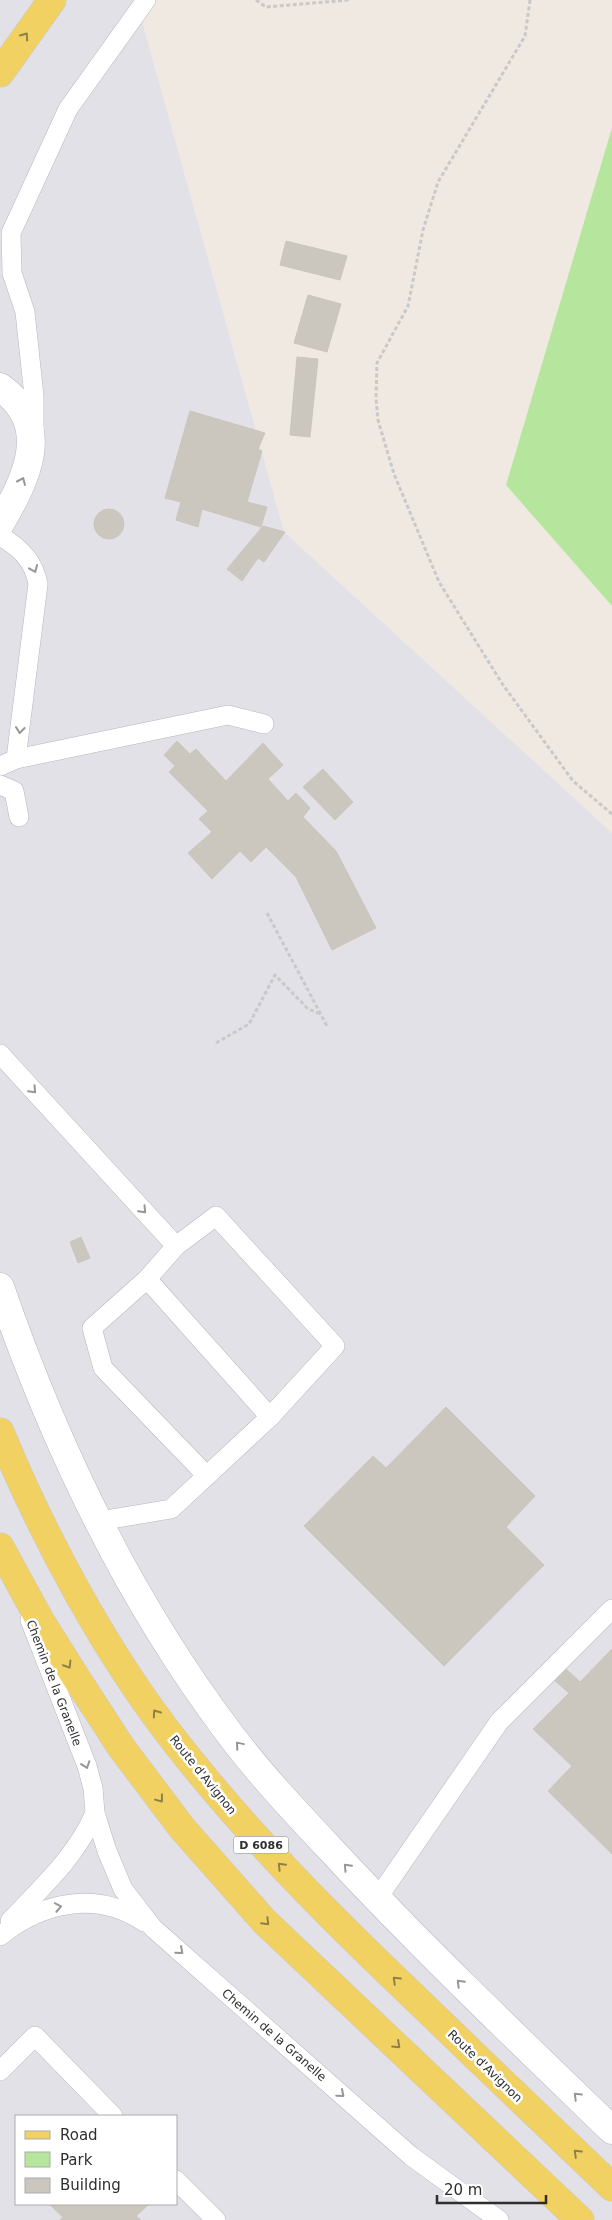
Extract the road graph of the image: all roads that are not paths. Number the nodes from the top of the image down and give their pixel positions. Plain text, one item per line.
1 (52, 0) edge
2 (146, 0) edge
3 (0, 73) edge
4 (0, 387) edge
5 (31, 456) junction
6 (0, 524) edge
7 (0, 536) edge
8 (264, 724) dead end
9 (8, 762) edge
10 (0, 785) edge
11 (19, 817) dead end
12 (0, 1054) edge
13 (176, 1246) junction
14 (147, 1279) junction
15 (0, 1287) edge
16 (270, 1418) junction
17 (0, 1432) edge
18 (207, 1476) junction
19 (99, 1521) junction
20 (2, 1552) edge
21 (612, 1608) edge
22 (95, 1813) junction
23 (377, 1898) junction
24 (153, 1928) junction
25 (0, 1931) edge
26 (0, 1936) edge
27 (0, 2071) edge
28 (113, 2115) edge
29 (612, 2130) edge
30 (178, 2182) edge
31 (612, 2187) edge
32 (216, 2220) edge
33 (499, 2220) edge
34 (580, 2220) edge

3 -> 1 main road
2 - 5 lane
4 - 5 street
6 -> 5 street
7 -> 9 lane
8 - 9 lane
10 - 11 lane
12 -> 13 lane
13 - 14 lane
13 - 16 lane
14 - 16 lane
14 - 18 lane
15 - 19 street
16 - 18 lane
31 -> 17 main road, Route d'Avignon / D 6086
18 - 19 lane
23 -> 19 street
20 -> 22 lane, Chemin de la Granelle
20 -> 34 main road
21 - 23 lane
22 - 24 lane, Chemin de la Granelle
22 - 25 lane
29 -> 23 street
26 -> 24 lane
24 -> 33 lane, Chemin de la Granelle
27 - 28 lane
30 - 32 lane

